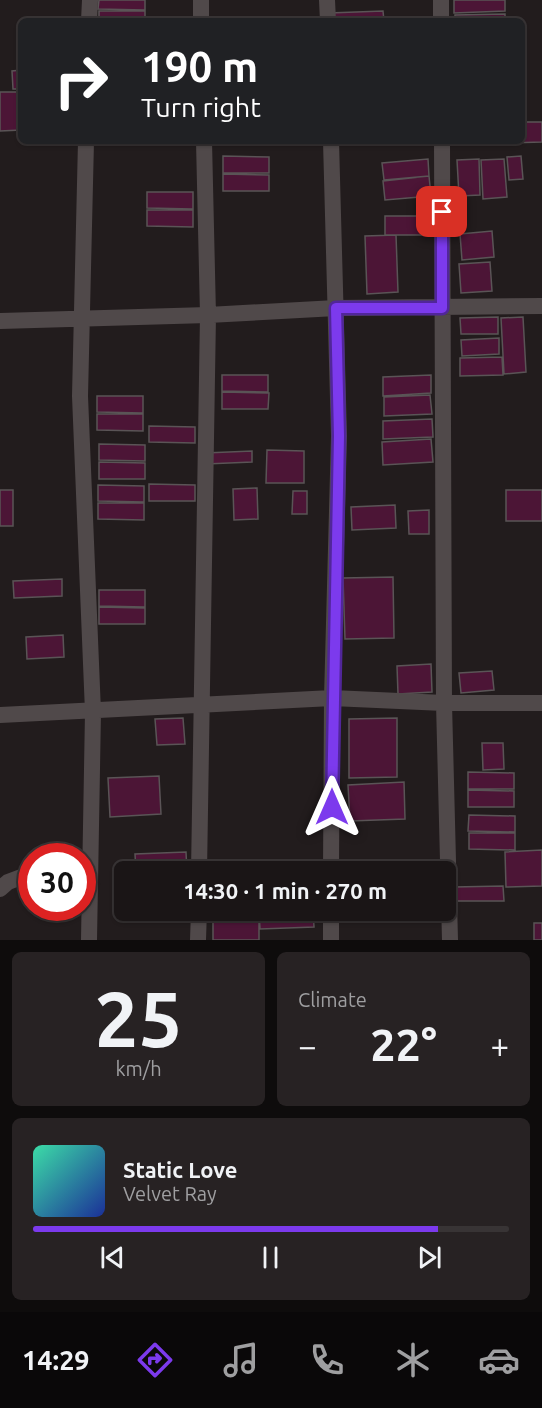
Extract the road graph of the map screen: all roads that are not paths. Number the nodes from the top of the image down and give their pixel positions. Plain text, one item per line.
1 (90, 0) edge
2 (201, 0) edge
3 (327, 0) edge
4 (441, 0) edge
5 (89, 18) edge
6 (201, 18) edge
7 (328, 18) edge
8 (441, 18) edge
9 (86, 144) edge
10 (204, 144) edge
11 (331, 144) edge
12 (442, 144) edge
13 (542, 306) edge
14 (336, 308) junction
15 (442, 308) junction
16 (208, 315) junction
17 (82, 319) junction
18 (0, 321) edge
19 (333, 698) junction
20 (444, 703) junction
21 (542, 703) edge
22 (202, 705) junction
23 (93, 712) junction
24 (0, 715) edge
25 (87, 843) edge
26 (200, 861) edge
27 (331, 861) edge
28 (18, 878) edge
29 (0, 889) edge
30 (88, 921) edge
31 (199, 921) edge
32 (331, 921) edge
33 (89, 940) edge
34 (198, 940) edge
35 (331, 940) edge
36 (450, 940) edge

1 - 5 street
2 - 6 street
3 - 7 street
4 - 8 street
9 - 17 street
10 - 16 street
11 - 14 street
12 - 15 street
13 - 15 street
14 - 15 street
14 - 16 street
14 - 19 street
15 - 20 street
16 - 17 street
16 - 22 street
17 - 18 street
17 - 23 street
19 - 20 street
19 - 22 street
19 - 27 street
20 - 21 street
20 - 36 street
22 - 23 street
22 - 26 street
23 - 24 street
23 - 25 street
28 - 29 street
30 - 33 street
31 - 34 street
32 - 35 street

